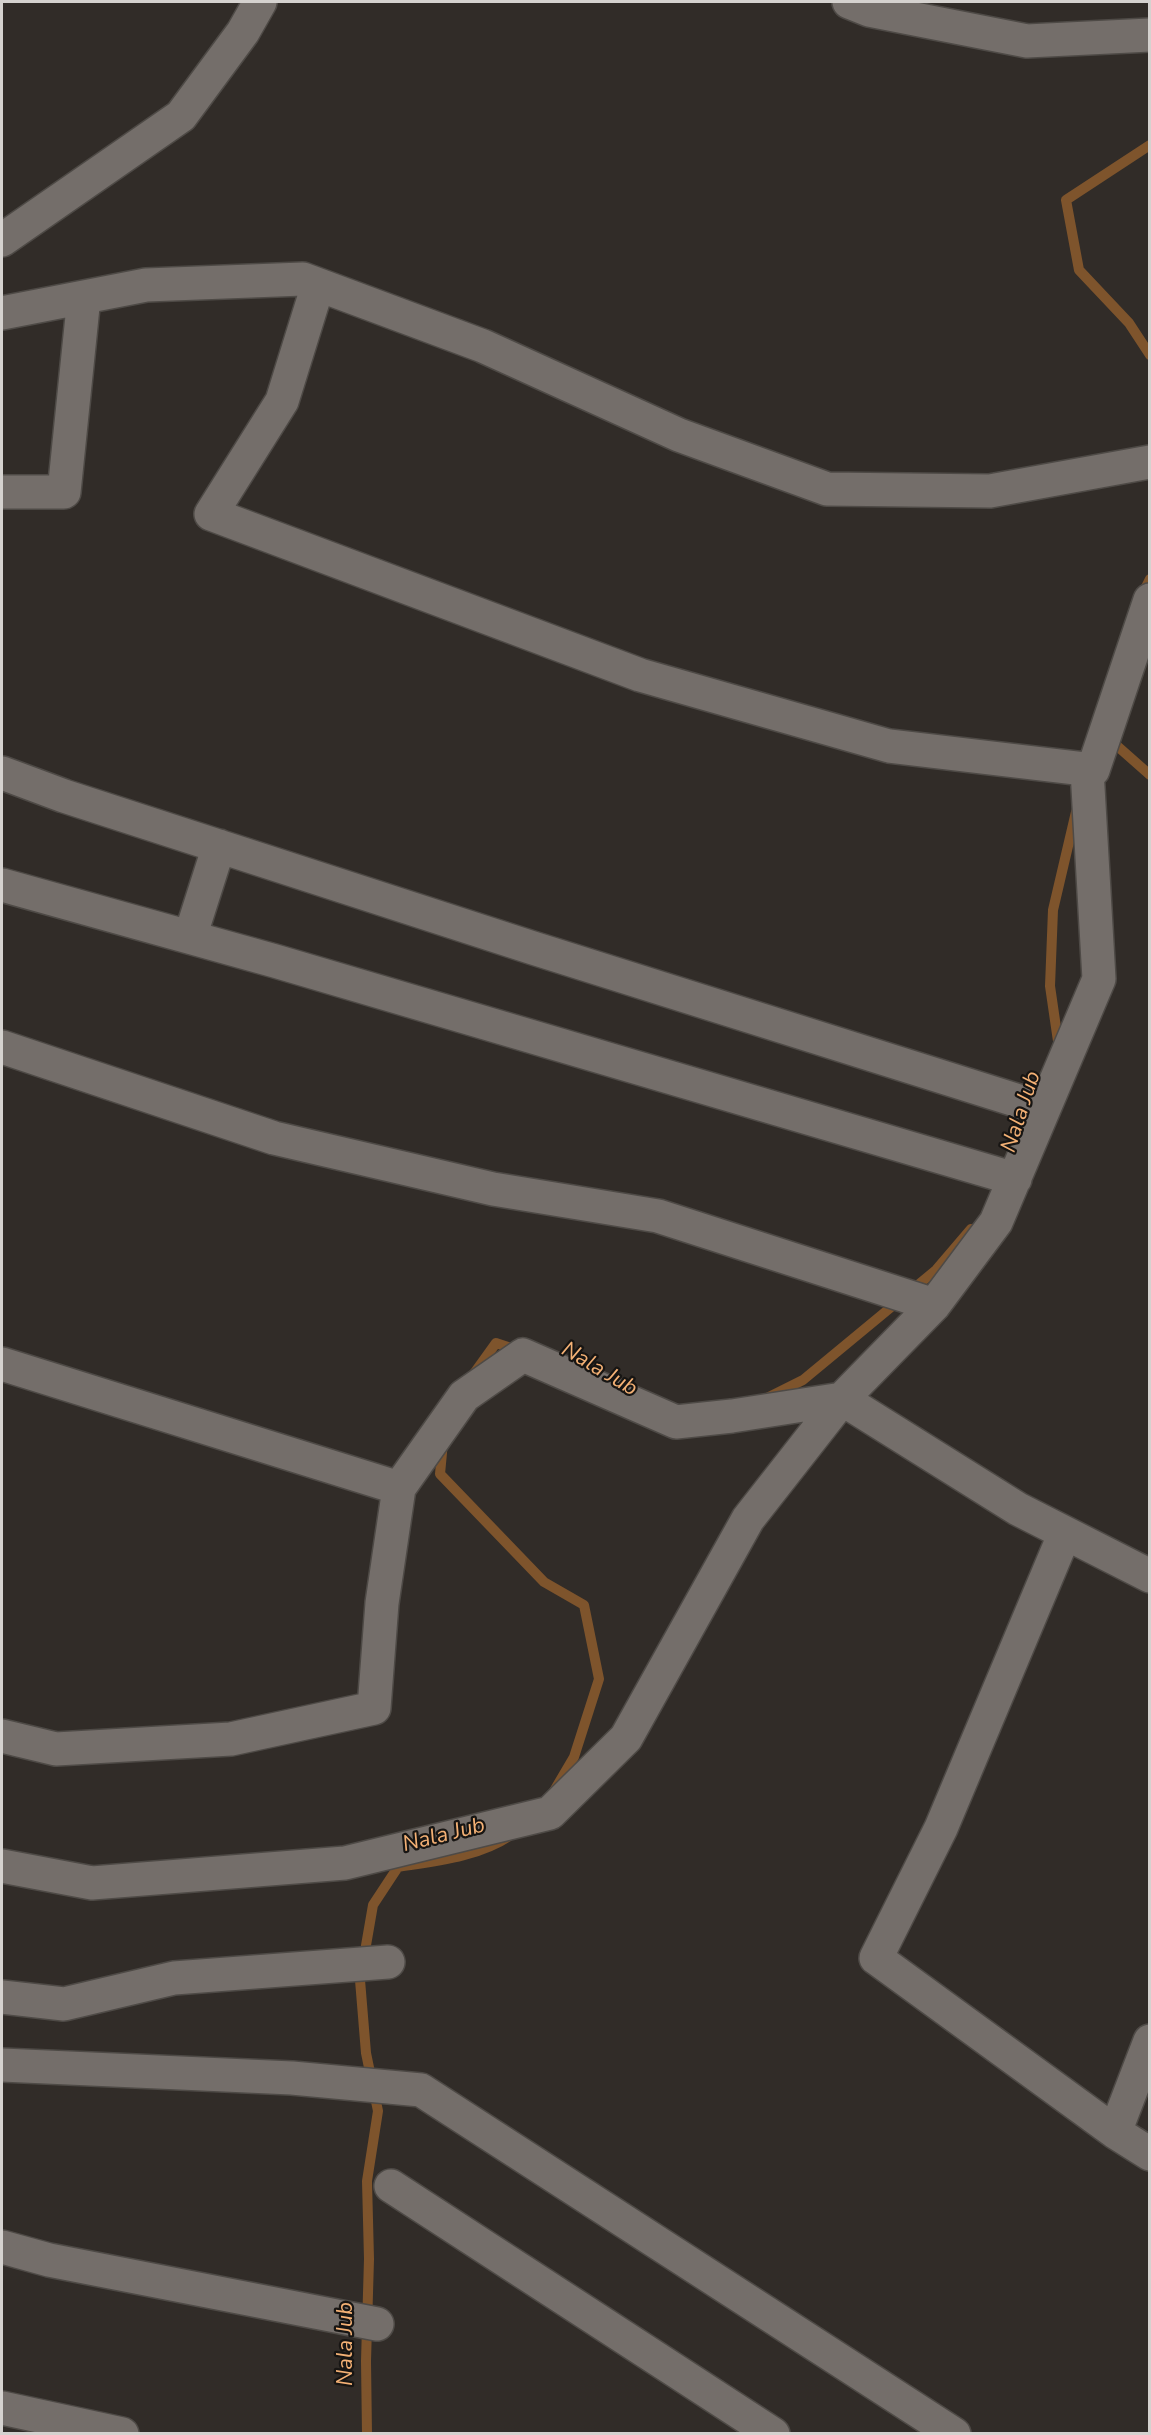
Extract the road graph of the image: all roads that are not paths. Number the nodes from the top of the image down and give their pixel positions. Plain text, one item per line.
1 (260, 2) edge
2 (849, 2) edge
3 (1149, 35) edge
4 (2, 240) edge
5 (318, 285) junction
6 (84, 297) junction
7 (2, 314) edge
8 (1149, 462) edge
9 (2, 492) edge
10 (1149, 600) edge
11 (1087, 770) junction
12 (2, 773) edge
13 (219, 846) junction
14 (2, 885) edge
15 (190, 938) junction
16 (2, 1047) edge
17 (1044, 1109) junction
18 (1015, 1179) junction
19 (933, 1305) junction
20 (2, 1364) edge
21 (842, 1399) junction
22 (399, 1488) junction
23 (1065, 1533) junction
24 (1149, 1576) edge
25 (2, 1736) edge
26 (2, 1866) edge
27 (388, 1962) dead end
28 (2, 1997) edge
29 (1149, 2041) edge
30 (2, 2065) edge
31 (1115, 2132) junction
32 (1149, 2154) edge
33 (391, 2186) dead end
34 (2, 2247) edge
35 (376, 2324) dead end
36 (2, 2408) edge
37 (122, 2433) edge
38 (772, 2433) edge
39 (954, 2433) edge

1 - 4 street
2 - 3 street
5 - 6 street
5 - 8 street
5 - 11 street
6 - 7 street
6 - 9 street
10 - 11 street
11 - 17 street
12 - 13 street
13 - 15 street
13 - 17 street
14 - 15 street
15 - 18 street
16 - 19 street
17 - 18 street
18 - 19 street
19 - 21 street
20 - 22 street
21 - 22 street
21 - 23 street
21 - 26 street
22 - 25 street
23 - 24 street
23 - 31 street
27 - 28 street
29 - 31 street
30 - 39 street
31 - 32 street
33 - 38 street
34 - 35 street
36 - 37 street

